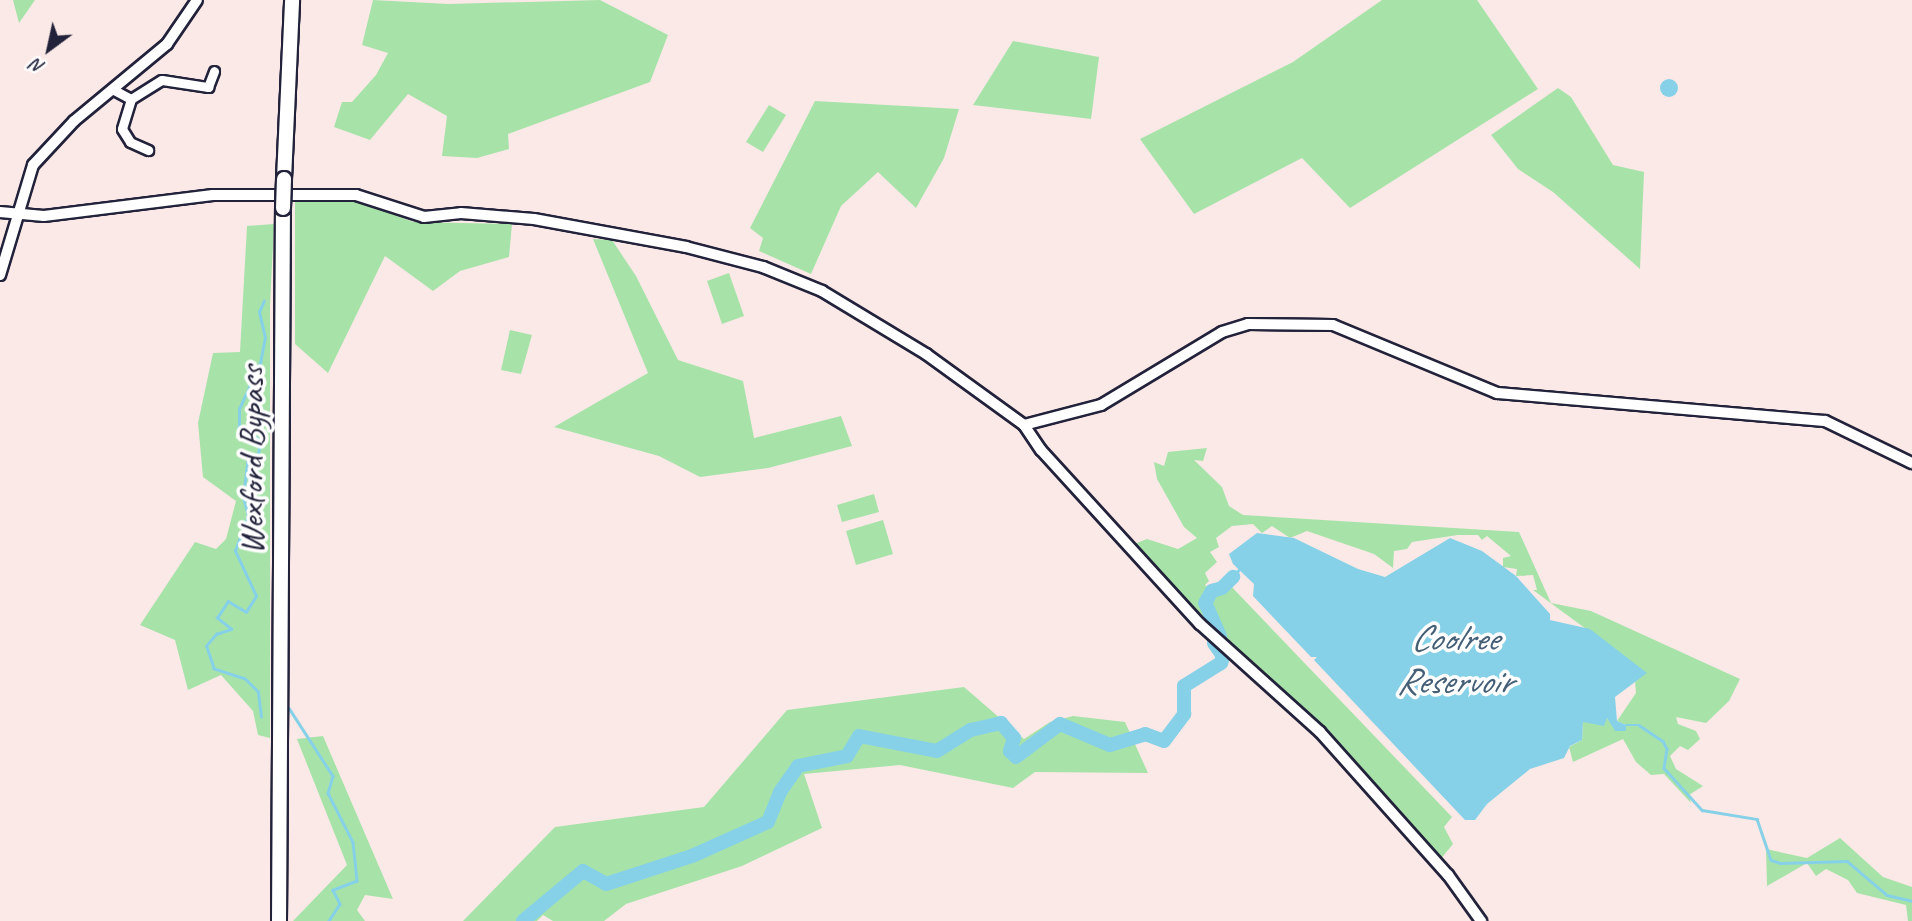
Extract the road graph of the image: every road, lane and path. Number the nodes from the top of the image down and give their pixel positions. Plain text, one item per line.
1 (197, 0) edge
2 (292, 0) edge
3 (214, 71) dead end
4 (114, 90) junction
5 (131, 99) junction
6 (148, 150) dead end
7 (0, 212) edge
8 (17, 216) junction
9 (0, 275) edge
10 (1024, 425) junction
11 (1912, 463) edge
12 (279, 921) edge
13 (1481, 921) edge

1 - 4 street
2 - 12 highway, Wexford Bypass, bridge
3 - 5 street
4 - 5 street
4 - 8 street
5 - 6 street
7 - 8 street
8 - 9 street
8 - 10 street
10 - 11 street
10 - 13 street

